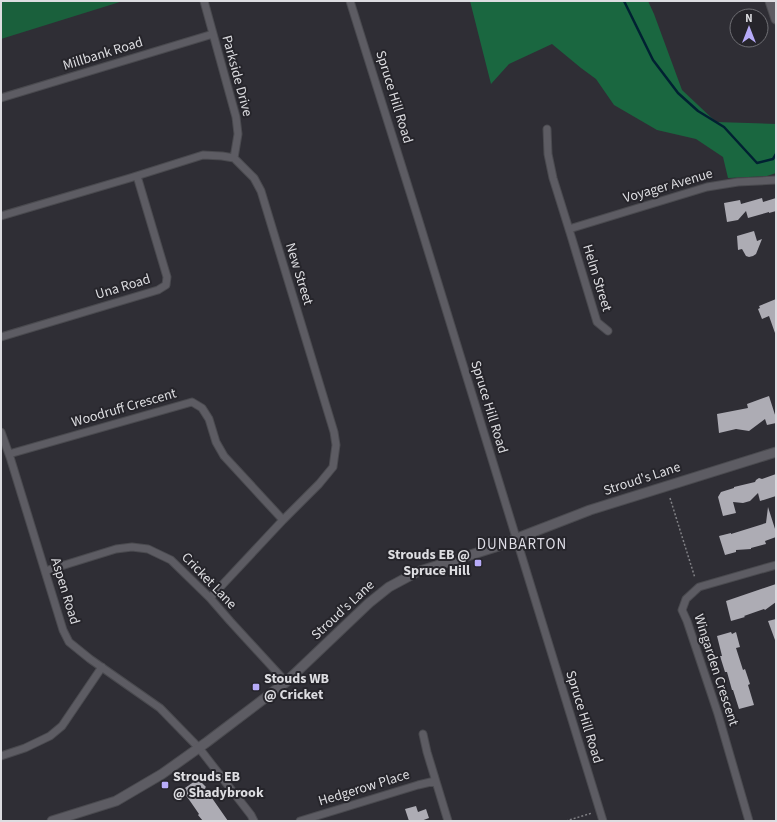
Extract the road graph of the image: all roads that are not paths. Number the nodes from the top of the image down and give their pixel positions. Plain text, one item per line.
1 (204, 1) edge
2 (350, 1) edge
3 (770, 1) edge
4 (776, 19) edge
5 (213, 34) junction
6 (1, 98) edge
7 (547, 129) dead end
8 (234, 158) junction
9 (137, 176) junction
10 (776, 180) edge
11 (1, 216) edge
12 (569, 229) junction
13 (608, 331) dead end
14 (1, 337) edge
15 (1, 432) edge
16 (776, 452) edge
17 (9, 454) junction
18 (283, 520) junction
19 (516, 539) junction
20 (776, 565) edge
21 (45, 571) junction
22 (210, 598) junction
23 (102, 667) junction
24 (286, 682) junction
25 (423, 734) dead end
26 (199, 748) junction
27 (1, 756) edge
28 (435, 781) junction
29 (52, 821) edge
30 (254, 821) edge
31 (300, 821) edge
32 (448, 821) edge
33 (603, 821) edge
34 (749, 821) edge

1 - 5 street, Parkside Drive
2 - 19 street, Spruce Hill Road
3 - 4 street
5 - 6 street, Millbank Road
5 - 8 street, Parkside Drive
7 - 12 street, Helm Street
8 - 9 street
8 - 18 street, New Street
9 - 11 street
9 - 14 street, Una Road
10 - 12 street, Voyager Avenue
12 - 13 street, Helm Street
15 - 17 street, Aspen Road
16 - 19 street, Stroud's Lane
17 - 18 street, Woodruff Crescent
17 - 21 street, Aspen Road
18 - 22 street, New Street
19 - 24 street, Stroud's Lane
19 - 33 street, Spruce Hill Road
20 - 34 street, Wingarden Crescent
21 - 22 street, Cricket Lane
21 - 23 street, Aspen Road
22 - 24 street, Cricket Lane
23 - 26 street, Aspen Road
23 - 27 street
24 - 26 street, Stroud's Lane
25 - 28 street
26 - 29 street, Stroud's Lane
26 - 30 street, Aspen Road
28 - 31 street, Hedgerow Place
28 - 32 street

